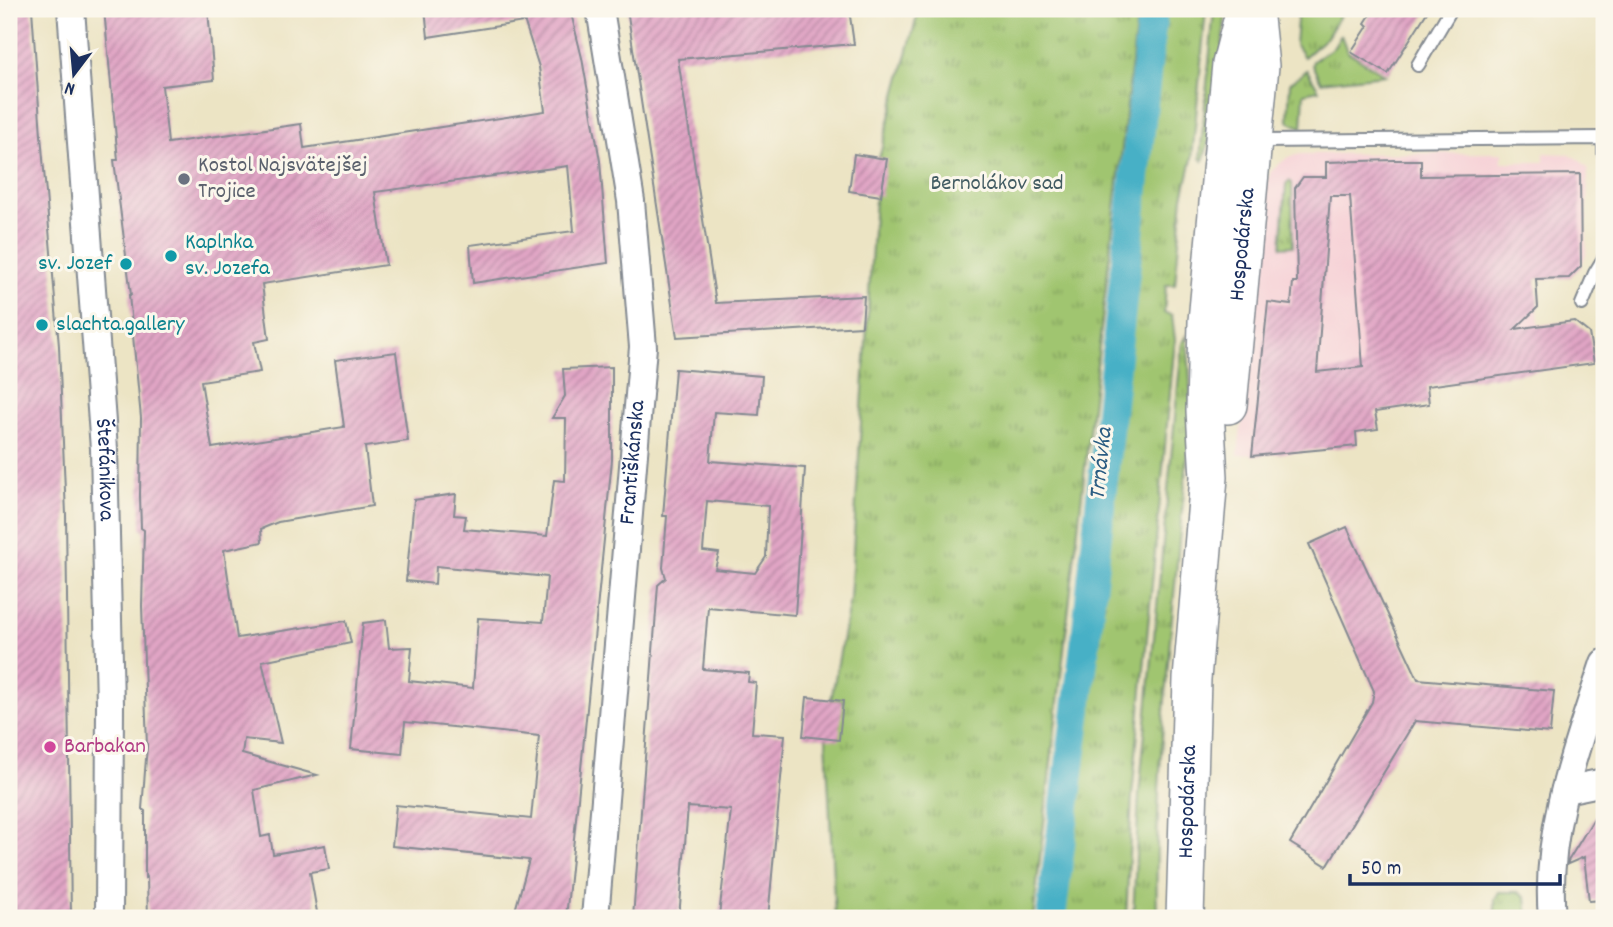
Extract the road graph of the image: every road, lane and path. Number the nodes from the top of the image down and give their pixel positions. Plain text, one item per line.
1 (600, 9) edge
2 (1245, 9) edge
3 (1254, 9) edge
4 (1451, 9) edge
5 (72, 15) edge
6 (1418, 65) dead end
7 (1253, 141) junction
8 (1604, 154) edge
9 (1604, 258) edge
10 (1582, 304) dead end
11 (1209, 477) junction
12 (1604, 663) edge
13 (1604, 782) edge
14 (1565, 790) junction
15 (109, 918) edge
16 (595, 918) edge
17 (1185, 918) edge
18 (1552, 918) edge

1 - 16 street, Františkánska
2 - 11 street, Hospodárska
3 - 7 street, Hospodárska
4 - 6 lane
5 - 15 street, Štefánikova
7 - 8 lane
7 - 11 street, Hospodárska
9 - 10 lane
11 - 17 street, Hospodárska
12 - 14 street
13 - 14 street
14 - 18 street

